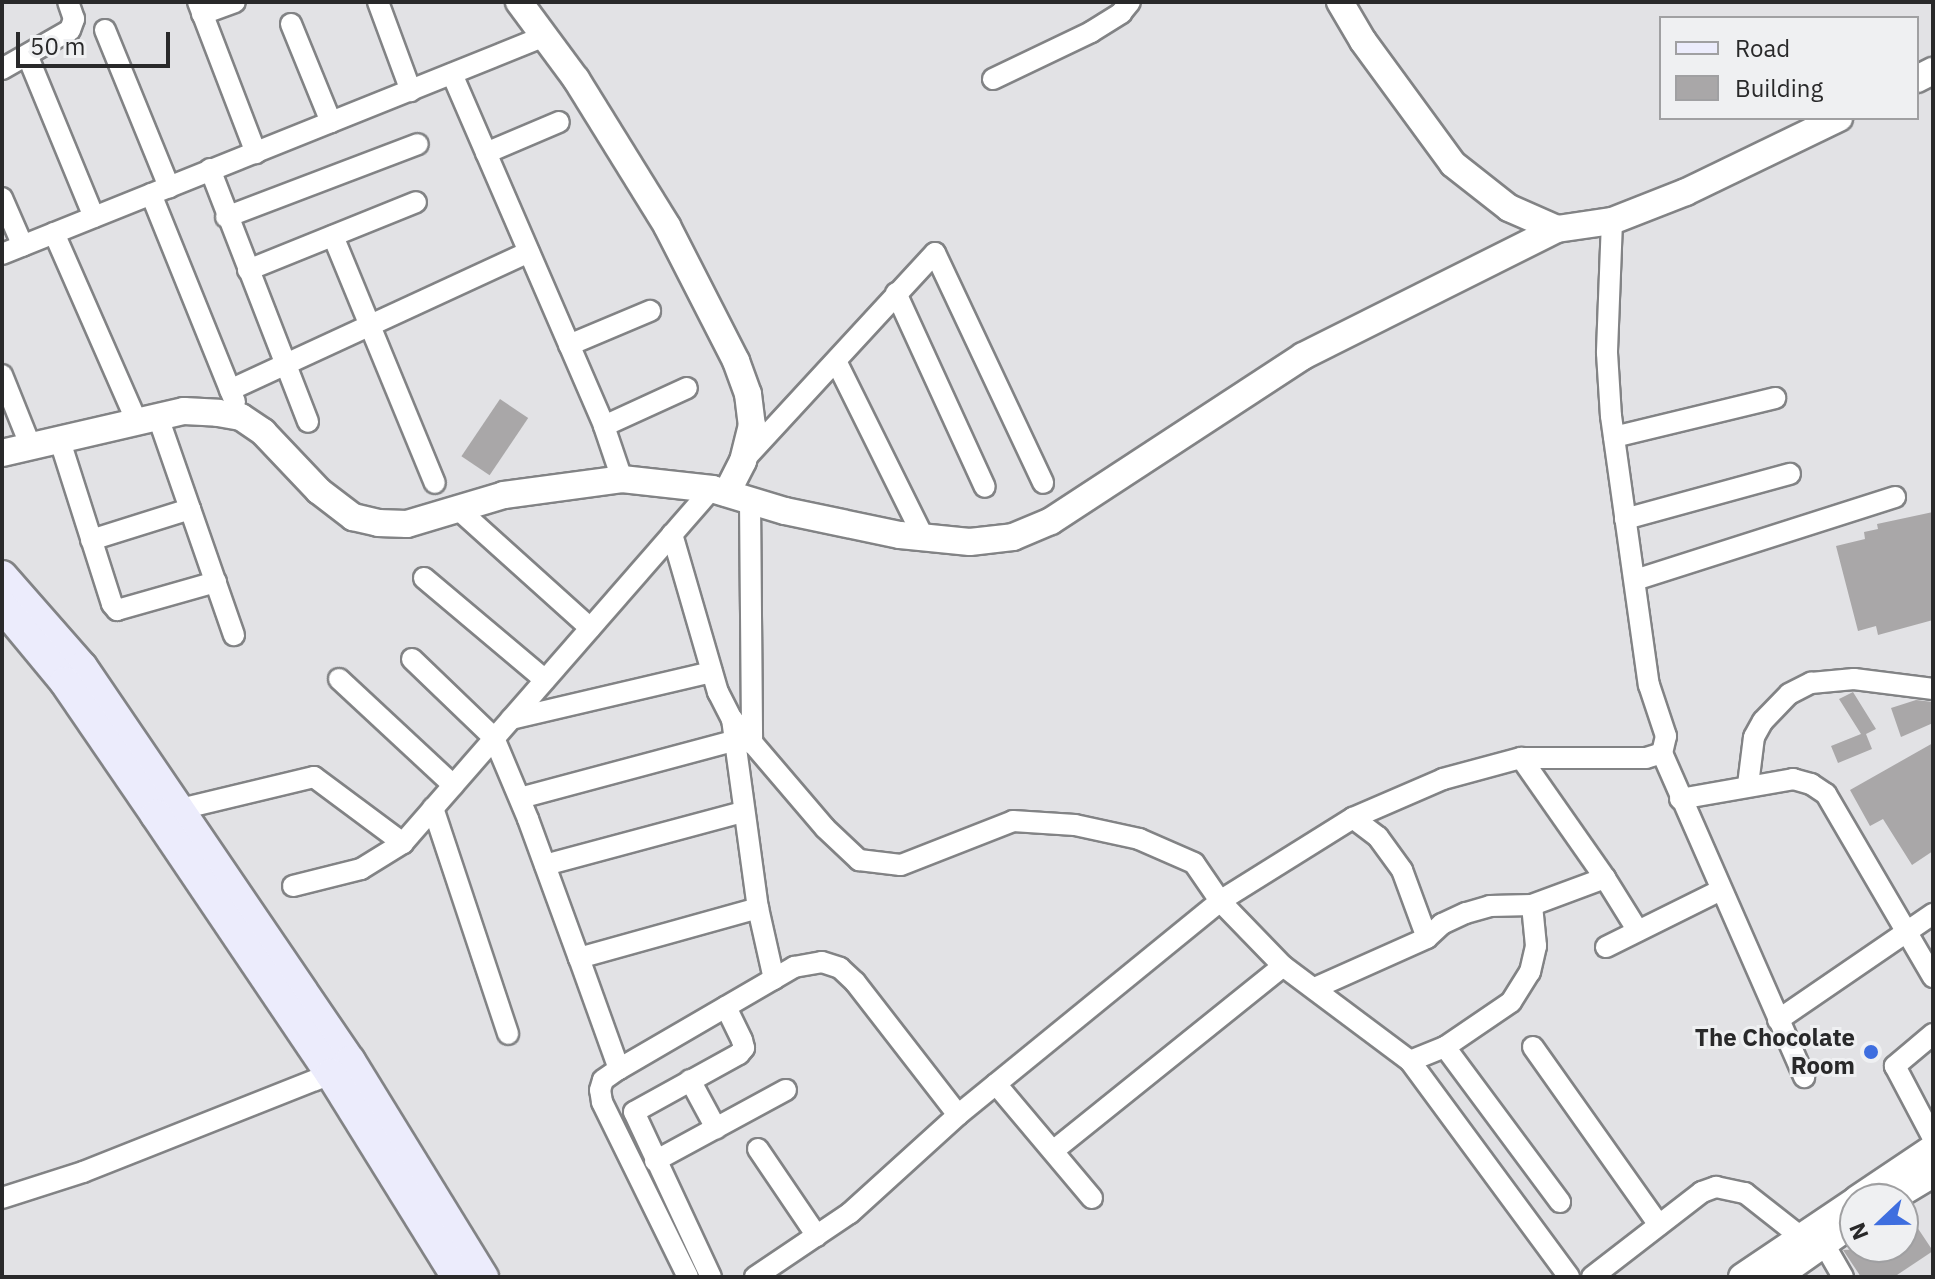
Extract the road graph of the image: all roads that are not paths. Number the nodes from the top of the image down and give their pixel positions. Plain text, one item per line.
1 (68, 2) edge
2 (235, 2) edge
3 (378, 2) edge
4 (519, 2) edge
5 (1130, 2) edge
6 (1340, 2) edge
7 (200, 8) edge
8 (291, 24) dead end
9 (105, 30) dead end
10 (545, 36) junction
11 (28, 57) junction
12 (3, 67) edge
13 (452, 74) junction
14 (993, 79) dead end
15 (411, 91) junction
16 (1835, 120) edge
17 (331, 122) junction
18 (559, 122) dead end
19 (418, 144) dead end
20 (256, 153) junction
21 (486, 153) junction
22 (210, 169) junction
23 (160, 191) junction
24 (2, 198) edge
25 (416, 202) dead end
26 (94, 217) junction
27 (226, 217) junction
28 (1612, 221) junction
29 (1557, 229) junction
30 (54, 233) junction
31 (333, 236) junction
32 (23, 246) junction
33 (529, 252) junction
34 (2, 254) edge
35 (248, 270) junction
36 (896, 293) junction
37 (650, 311) dead end
38 (370, 325) junction
39 (569, 345) junction
40 (837, 363) junction
41 (285, 365) junction
42 (2, 375) edge
43 (687, 388) dead end
44 (230, 390) junction
45 (1775, 398) dead end
46 (241, 417) junction
47 (148, 420) junction
48 (308, 422) dead end
49 (604, 426) junction
50 (1614, 437) junction
51 (60, 441) junction
52 (31, 447) junction
53 (2, 453) edge
54 (743, 461) junction
55 (1790, 474) dead end
56 (622, 479) junction
57 (435, 483) dead end
58 (1043, 483) dead end
59 (985, 487) dead end
60 (730, 494) junction
61 (1895, 497) dead end
62 (190, 509) junction
63 (458, 509) junction
64 (1625, 519) junction
65 (672, 534) junction
66 (924, 538) junction
67 (91, 540) junction
68 (2, 576) edge
69 (424, 578) dead end
70 (1635, 580) junction
71 (216, 582) junction
72 (2, 606) edge
73 (590, 628) junction
74 (234, 635) dead end
75 (412, 659) dead end
76 (712, 672) junction
77 (339, 679) dead end
78 (545, 680) junction
79 (1933, 689) edge
80 (511, 719) junction
81 (494, 738) junction
82 (742, 743) junction
83 (1662, 753) junction
84 (1521, 758) junction
85 (453, 785) junction
86 (1748, 785) junction
87 (520, 798) junction
88 (1680, 799) junction
89 (433, 808) junction
90 (167, 812) junction
91 (743, 812) junction
92 (1353, 818) junction
93 (403, 843) junction
94 (545, 865) junction
95 (1605, 878) junction
96 (293, 886) dead end
97 (1721, 890) junction
98 (1220, 901) junction
99 (1532, 905) junction
100 (758, 908) junction
101 (1933, 914) edge
102 (1638, 931) junction
103 (1908, 931) junction
104 (1427, 938) junction
105 (1606, 947) dead end
106 (579, 958) junction
107 (1283, 966) junction
108 (1933, 977) edge
109 (774, 979) junction
110 (1315, 988) junction
111 (726, 1007) junction
112 (1778, 1020) junction
113 (508, 1034) dead end
114 (1933, 1034) edge
115 (1445, 1047) junction
116 (1533, 1047) dead end
117 (1410, 1061) junction
118 (619, 1069) junction
119 (331, 1074) junction
120 (1804, 1077) dead end
121 (690, 1080) junction
122 (996, 1084) junction
123 (786, 1090) dead end
124 (958, 1115) junction
125 (716, 1128) junction
126 (1933, 1138) edge
127 (1933, 1148) edge
128 (758, 1149) dead end
129 (1053, 1151) junction
130 (655, 1161) junction
131 (1881, 1183) edge
132 (2, 1198) edge
133 (1092, 1198) dead end
134 (1560, 1202) dead end
135 (1839, 1215) edge
136 (1659, 1225) junction
137 (1839, 1229) edge
138 (817, 1236) junction
139 (1812, 1240) junction
140 (457, 1277) edge
141 (483, 1277) edge
142 (688, 1277) edge
143 (711, 1277) edge
144 (755, 1277) edge
145 (1569, 1277) edge
146 (1592, 1277) edge
147 (1742, 1277) edge
148 (1777, 1277) edge
149 (1843, 1277) edge

1 - 11 street
2 - 7 street
3 - 15 street
4 - 10 street
5 - 14 street
6 - 29 street
7 - 20 street
8 - 17 street
9 - 23 street
10 - 13 street
10 - 54 street
11 - 12 street
11 - 26 street
13 - 15 street
13 - 21 street
15 - 17 street
16 - 28 street
17 - 20 street
18 - 21 street
19 - 27 street
20 - 22 street
21 - 33 street
22 - 23 street
22 - 27 street
23 - 26 street
23 - 44 street
24 - 32 street
25 - 31 street
26 - 30 street
27 - 35 street
28 - 29 street
28 - 50 street
29 - 66 street
30 - 32 street
30 - 47 street
31 - 35 street
31 - 38 street
32 - 34 street
33 - 38 street
33 - 39 street
35 - 41 street
36 - 40 street
36 - 58 street
36 - 59 street
37 - 39 street
38 - 41 street
38 - 57 street
39 - 49 street
40 - 54 street
40 - 66 street
41 - 44 street
41 - 48 street
42 - 52 street
43 - 49 street
44 - 46 street
45 - 50 street
46 - 47 street
46 - 63 street
47 - 51 street
47 - 62 street
49 - 56 street
50 - 64 street
51 - 52 street
51 - 67 street
52 - 53 street
54 - 60 street
55 - 64 street
56 - 60 street
56 - 63 street
60 - 65 street
60 - 66 street
60 - 82 street
61 - 70 street
62 - 67 street
62 - 71 street
63 - 73 street
64 - 70 street
65 - 73 street
65 - 76 street
67 - 71 street
68 - 90 main road
69 - 78 street
70 - 83 street
71 - 74 street
72 - 90 main road
73 - 78 street
75 - 81 street
76 - 80 street
76 - 82 street
77 - 85 street
78 - 80 street
79 - 86 street
80 - 81 street
81 - 85 street
81 - 87 street
82 - 87 street
82 - 91 street
82 - 98 street
83 - 84 street
83 - 88 street
84 - 92 street
84 - 95 street
85 - 89 street
86 - 88 street
86 - 103 street
87 - 94 street
88 - 97 street
89 - 93 street
89 - 113 street
90 - 93 street
90 - 119 main road
90 - 141 main road
91 - 94 street
91 - 100 street
92 - 98 street
92 - 104 street
93 - 96 street
94 - 106 street
95 - 99 street
95 - 102 street
97 - 102 street
97 - 112 street
98 - 107 street
98 - 122 street
99 - 104 street
99 - 115 street
100 - 106 street
100 - 109 street
101 - 103 street
102 - 105 street
103 - 108 street
103 - 112 street
104 - 110 street
106 - 118 street
107 - 110 street
107 - 129 street
109 - 111 street
109 - 124 street
110 - 117 street
111 - 118 street
111 - 121 street
112 - 120 street
114 - 126 street
115 - 117 street
115 - 134 street
116 - 136 street
117 - 145 street
118 - 142 street
119 - 132 street
119 - 140 main road
121 - 125 street
121 - 130 street
122 - 124 street
122 - 129 street
123 - 125 street
124 - 138 street
125 - 130 street
127 - 131 street
128 - 138 street
129 - 133 street
130 - 143 street
135 - 139 street
136 - 139 street
136 - 146 street
137 - 139 street
138 - 144 street
139 - 147 street
139 - 148 street
139 - 149 street

